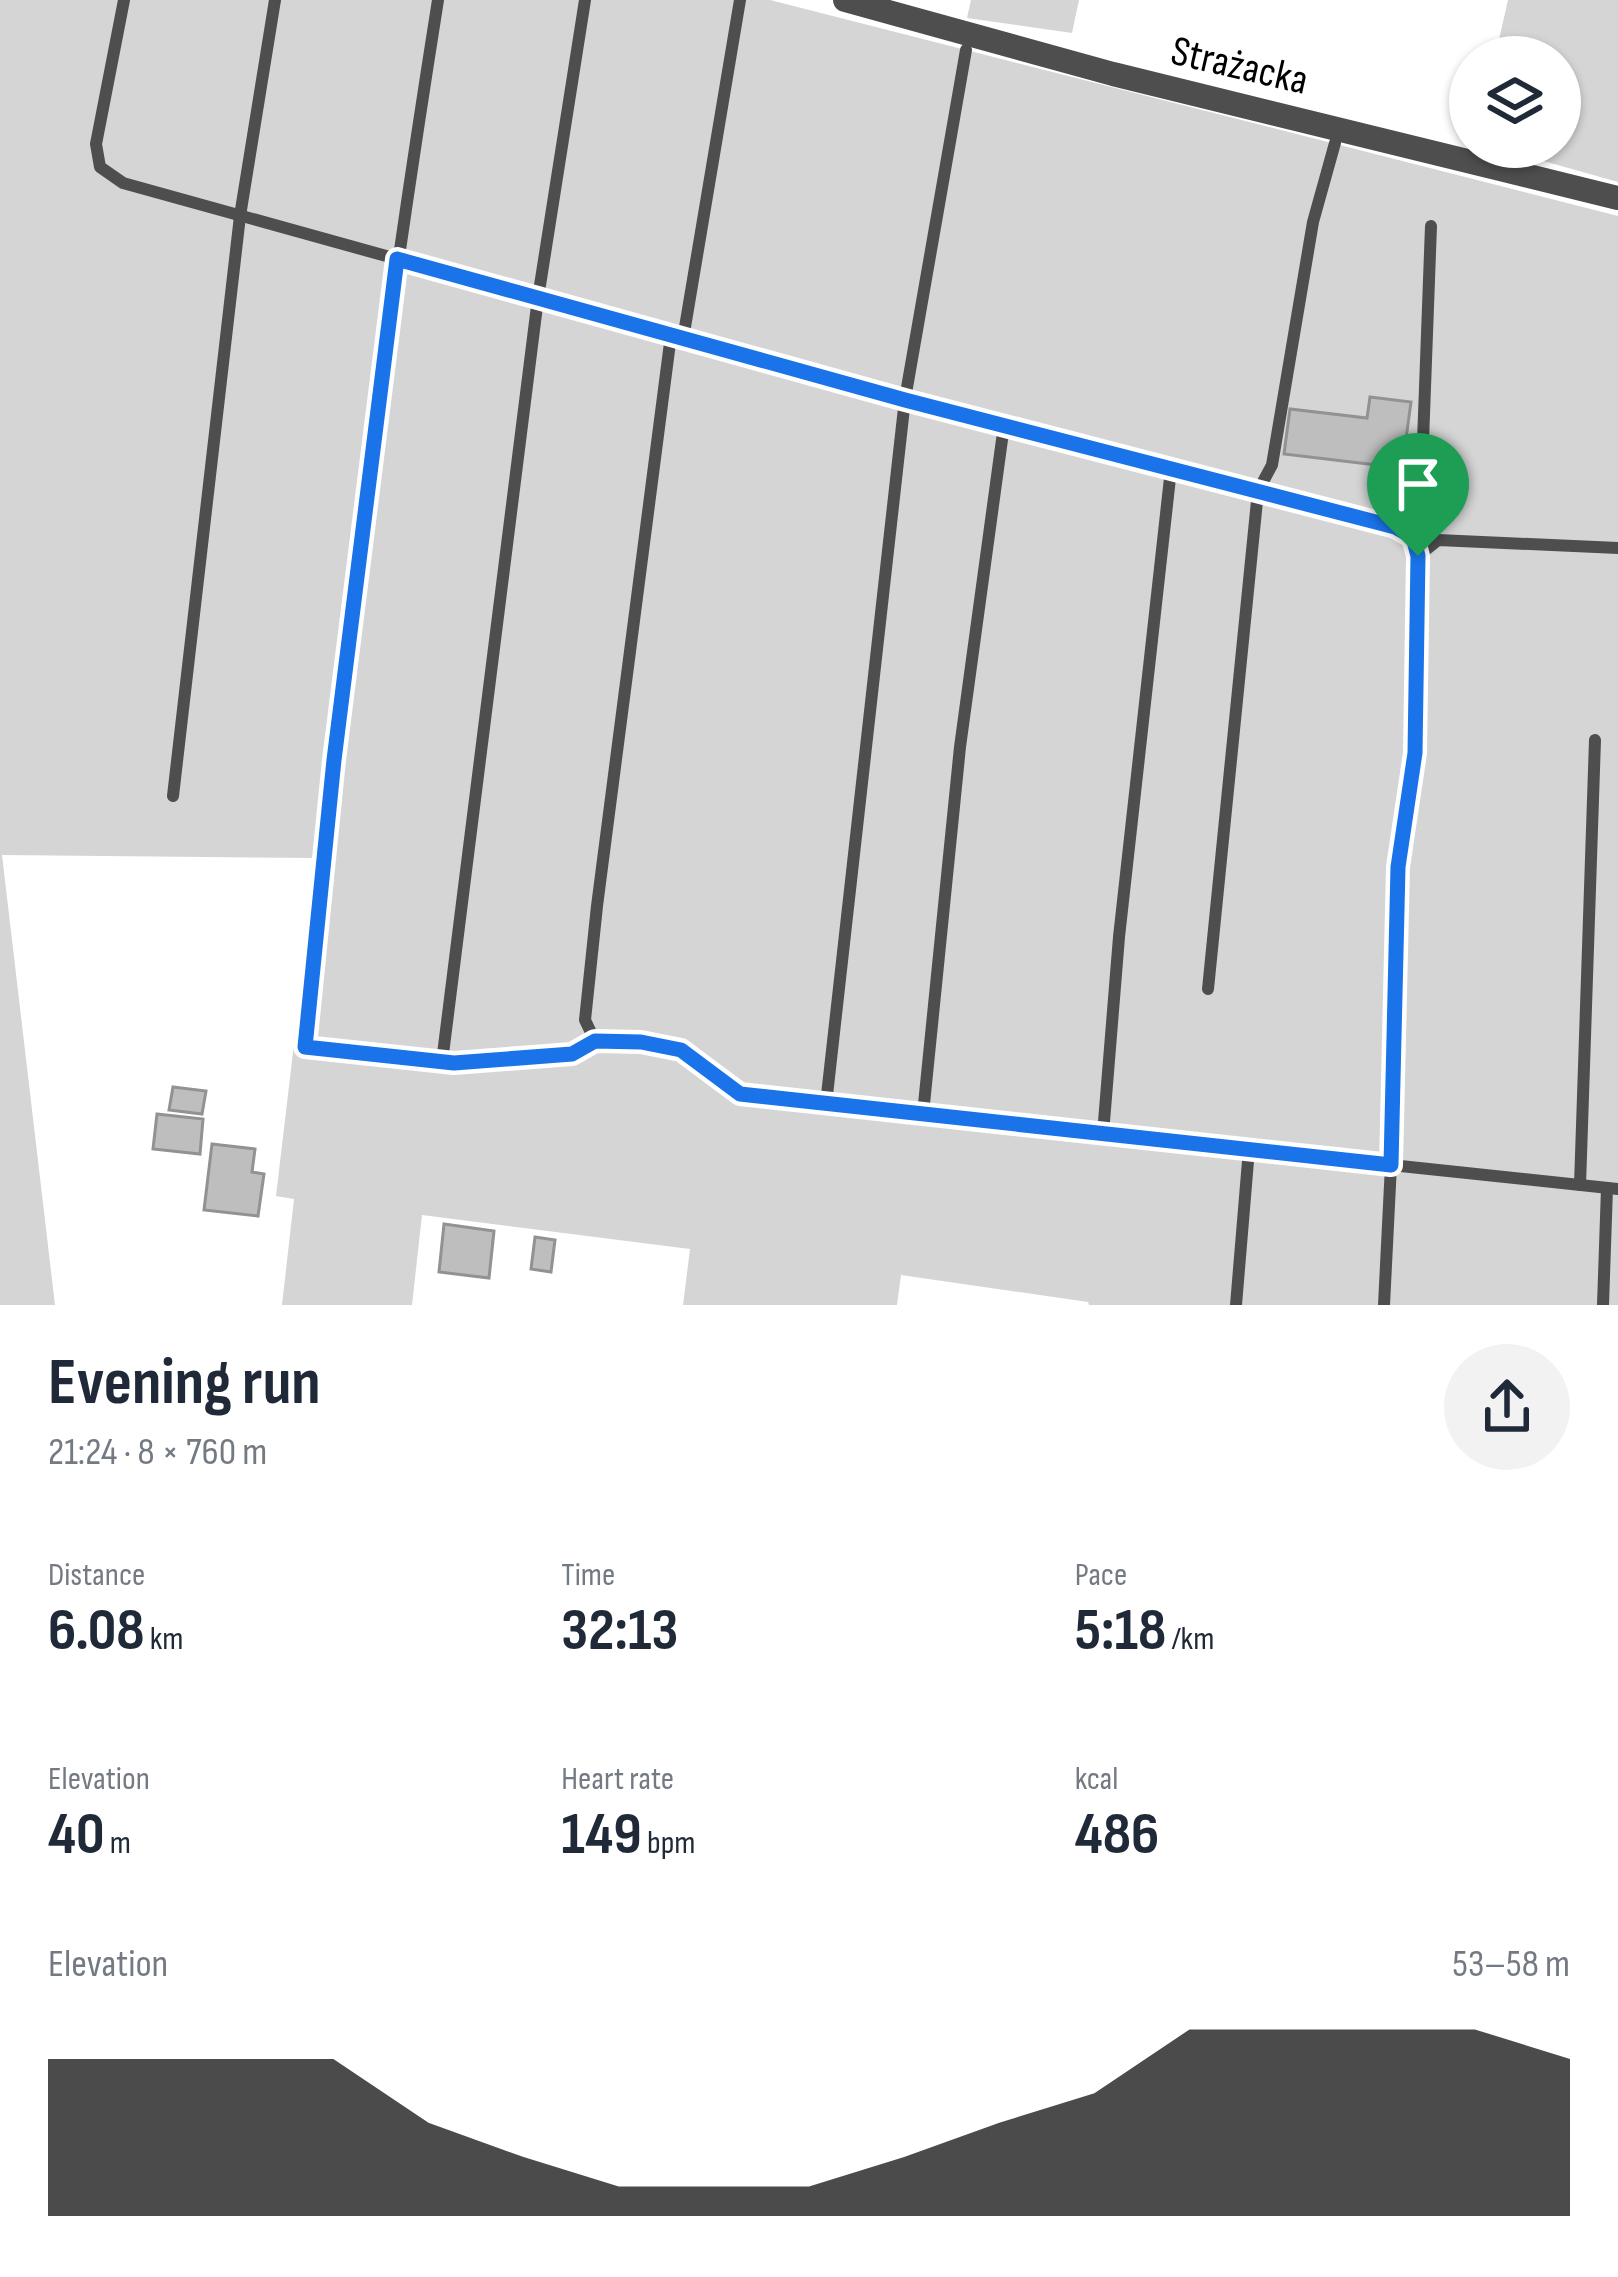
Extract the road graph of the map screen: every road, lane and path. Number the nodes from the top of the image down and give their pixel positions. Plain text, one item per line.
1 (124, 0) edge
2 (275, 0) edge
3 (438, 0) edge
4 (585, 0) edge
5 (740, 0) edge
6 (845, 0) edge
7 (966, 50) dead end
8 (1335, 143) dead end
9 (1618, 198) edge
10 (240, 216) junction
11 (1431, 226) dead end
12 (397, 259) junction
13 (538, 298) junction
14 (677, 337) junction
15 (905, 400) junction
16 (1004, 425) junction
17 (1172, 469) junction
18 (1258, 491) junction
19 (1618, 548) edge
20 (1418, 556) junction
21 (1595, 740) dead end
22 (173, 796) dead end
23 (1208, 989) dead end
24 (595, 1041) junction
25 (442, 1062) junction
26 (826, 1104) junction
27 (923, 1114) junction
28 (1102, 1133) junction
29 (1249, 1149) junction
30 (1391, 1165) junction
31 (1580, 1185) junction
32 (1613, 1188) edge
33 (1236, 1305) edge
34 (1384, 1305) edge
35 (1603, 1305) edge

1 - 10 lane
2 - 10 lane
3 - 12 lane
4 - 13 lane
5 - 14 lane
6 - 9 street, Strażacka
7 - 15 lane
8 - 18 lane
10 - 12 lane
10 - 22 lane
11 - 20 lane
12 - 13 lane
12 - 25 lane
13 - 14 lane
13 - 25 lane
14 - 15 lane
14 - 24 lane
15 - 16 lane
15 - 26 lane
16 - 17 lane
16 - 27 lane
17 - 18 lane
17 - 28 lane
18 - 20 lane
18 - 23 lane
19 - 20 lane
20 - 30 lane
21 - 31 lane
24 - 25 lane
24 - 26 lane
26 - 27 lane
27 - 28 lane
28 - 29 lane
29 - 30 lane
29 - 33 lane
30 - 31 lane
30 - 34 lane
31 - 32 lane
32 - 35 lane

